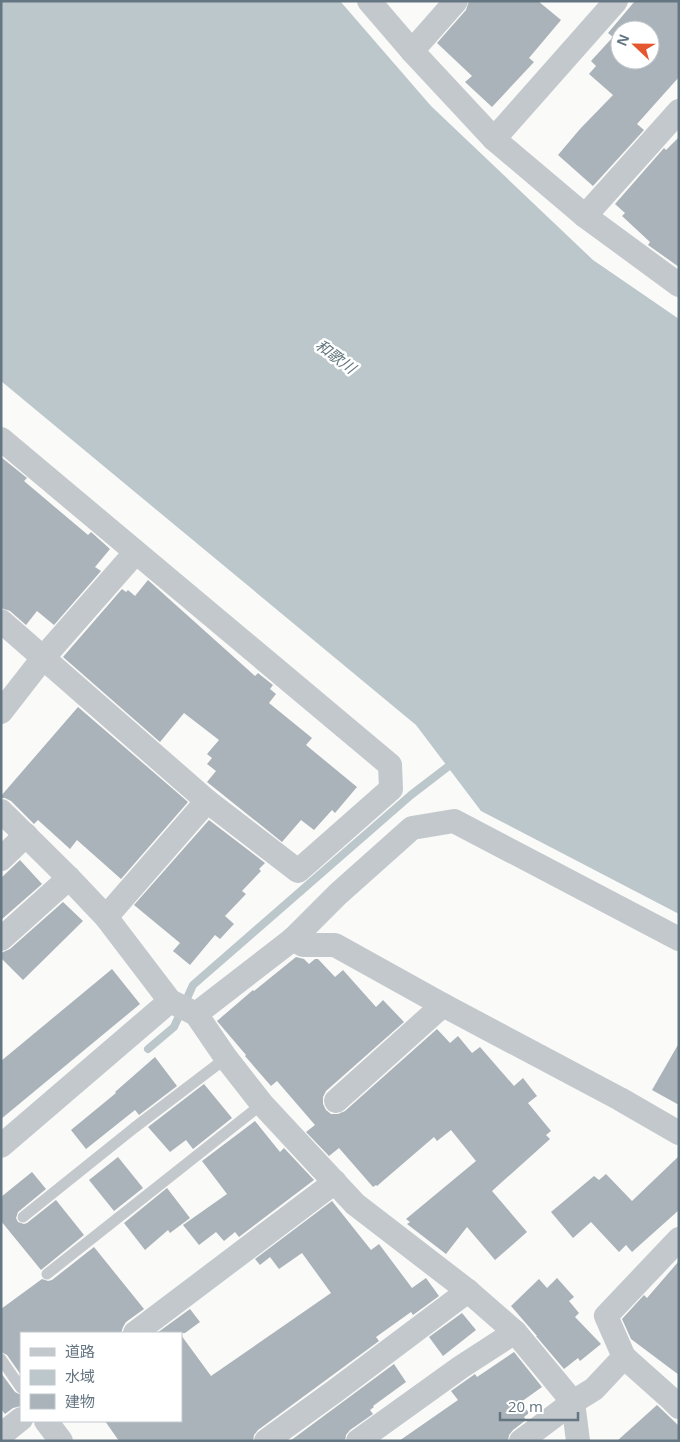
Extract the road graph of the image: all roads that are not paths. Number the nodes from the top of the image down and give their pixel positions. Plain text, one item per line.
1 (369, 1) edge
2 (456, 1) edge
3 (616, 1) edge
4 (412, 51) junction
5 (679, 112) edge
6 (494, 138) junction
7 (585, 216) junction
8 (679, 285) edge
9 (1, 439) edge
10 (135, 553) junction
11 (1, 621) edge
12 (43, 658) junction
13 (1, 712) edge
14 (207, 801) junction
15 (1, 811) edge
16 (26, 835) junction
17 (1, 859) edge
18 (69, 878) junction
19 (106, 917) junction
20 (293, 938) junction
21 (1, 939) edge
22 (679, 940) edge
23 (170, 1001) junction
24 (443, 1005) junction
25 (196, 1014) junction
26 (226, 1058) junction
27 (336, 1101) dead end
28 (262, 1104) junction
29 (679, 1133) edge
30 (1, 1146) edge
31 (335, 1182) junction
32 (23, 1217) dead end
33 (677, 1243) edge
34 (47, 1274) dead end
35 (468, 1291) junction
36 (136, 1332) edge
37 (516, 1332) junction
38 (624, 1357) junction
39 (1, 1360) edge
40 (20, 1387) edge
41 (573, 1402) junction
42 (679, 1407) edge
43 (20, 1421) edge
44 (47, 1422) edge
45 (1, 1435) edge
46 (61, 1441) edge
47 (266, 1441) edge
48 (358, 1441) edge
49 (521, 1441) edge
50 (578, 1441) edge

1 - 4 street
2 - 4 street
3 - 6 street
4 - 6 street
5 - 7 street
6 - 7 street
7 - 8 street
9 - 10 street
10 - 12 street
10 - 14 street
11 - 12 street
12 - 13 street
12 - 14 street
14 - 19 street
15 - 16 street
16 - 17 street
16 - 18 street
18 - 19 street
18 - 21 street
19 - 23 street
20 - 22 street
20 - 24 street
20 - 25 street
23 - 25 street
23 - 30 street
24 - 27 street
24 - 29 street
25 - 26 street
26 - 28 street
26 - 32 lane
28 - 31 street
28 - 34 lane
31 - 35 street
31 - 36 street
33 - 38 street
35 - 37 street
35 - 47 street
37 - 41 street
37 - 48 street
38 - 41 street
38 - 42 street
39 - 40 lane
41 - 49 street
41 - 50 street
43 - 45 street
44 - 46 street

